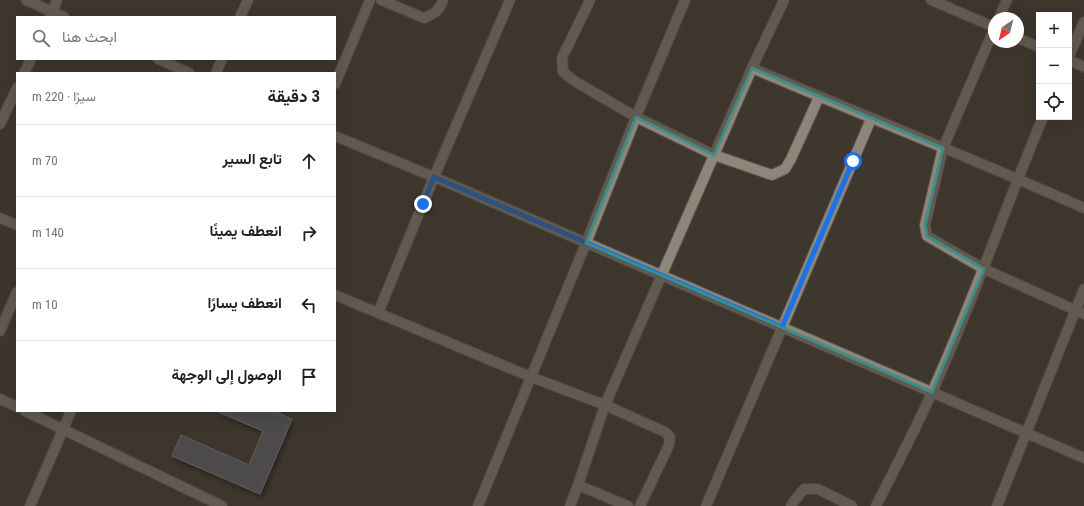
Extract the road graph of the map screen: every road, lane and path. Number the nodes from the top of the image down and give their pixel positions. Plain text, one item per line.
1 (26, 0) edge
2 (57, 0) edge
3 (248, 0) edge
4 (370, 0) edge
5 (382, 0) edge
6 (443, 0) edge
7 (510, 0) edge
8 (590, 0) edge
9 (685, 0) edge
10 (784, 0) edge
11 (931, 0) edge
12 (1007, 0) edge
13 (1002, 12) edge
14 (51, 14) edge
15 (240, 16) edge
16 (1084, 22) edge
17 (988, 25) edge
18 (1024, 41) edge
19 (988, 42) edge
20 (1036, 46) edge
21 (1072, 49) edge
22 (30, 60) edge
23 (160, 60) edge
24 (222, 60) edge
25 (1072, 61) edge
26 (1084, 67) edge
27 (752, 68) junction
28 (24, 72) edge
29 (187, 72) edge
30 (216, 72) edge
31 (336, 82) edge
32 (16, 90) edge
33 (820, 97) junction
34 (636, 117) junction
35 (871, 119) junction
36 (1042, 120) edge
37 (0, 124) edge
38 (336, 136) edge
39 (943, 148) junction
40 (714, 155) junction
41 (434, 177) junction
42 (1018, 178) junction
43 (1084, 208) edge
44 (0, 218) edge
45 (16, 225) edge
46 (586, 242) junction
47 (984, 269) junction
48 (661, 275) junction
49 (1084, 289) edge
50 (16, 294) edge
51 (336, 295) edge
52 (1079, 312) edge
53 (378, 313) junction
54 (782, 327) junction
55 (0, 331) edge
56 (531, 377) junction
57 (932, 392) junction
58 (0, 399) edge
59 (604, 405) junction
60 (16, 407) edge
61 (27, 412) edge
62 (71, 412) edge
63 (63, 429) junction
64 (1027, 433) junction
65 (1084, 458) edge
66 (578, 485) junction
67 (30, 506) edge
68 (222, 506) edge
69 (478, 506) edge
70 (570, 506) edge
71 (628, 506) edge
72 (640, 506) edge
73 (706, 506) edge
74 (791, 506) edge
75 (852, 506) edge
76 (876, 506) edge
77 (997, 506) edge

1 - 14 street
2 - 14 street
3 - 15 street
4 - 31 street
5 - 6 street
7 - 41 street
8 - 34 street
9 - 34 street
10 - 27 street
11 - 17 street
12 - 13 street
16 - 21 street
18 - 20 street
19 - 39 street
22 - 28 street
23 - 29 street
24 - 30 street
25 - 26 street
27 - 33 street
27 - 40 street
32 - 37 street
33 - 35 street
33 - 40 street
34 - 40 street
34 - 46 street
35 - 39 street
35 - 54 street
36 - 42 street
38 - 41 street
39 - 42 street
39 - 47 street
40 - 48 street
41 - 46 street
41 - 53 street
42 - 43 street
42 - 47 street
44 - 45 street
46 - 48 street
46 - 56 street
47 - 52 street
47 - 57 street
48 - 54 street
48 - 59 street
49 - 52 street
50 - 55 street
51 - 53 street
52 - 64 street
53 - 56 street
54 - 57 street
54 - 73 street
56 - 59 street
56 - 69 street
57 - 64 street
57 - 76 street
58 - 60 street
59 - 66 street
59 - 72 street
61 - 63 street
62 - 63 street
63 - 67 street
63 - 68 street
64 - 65 street
64 - 77 street
66 - 70 street
66 - 71 street
74 - 75 street

